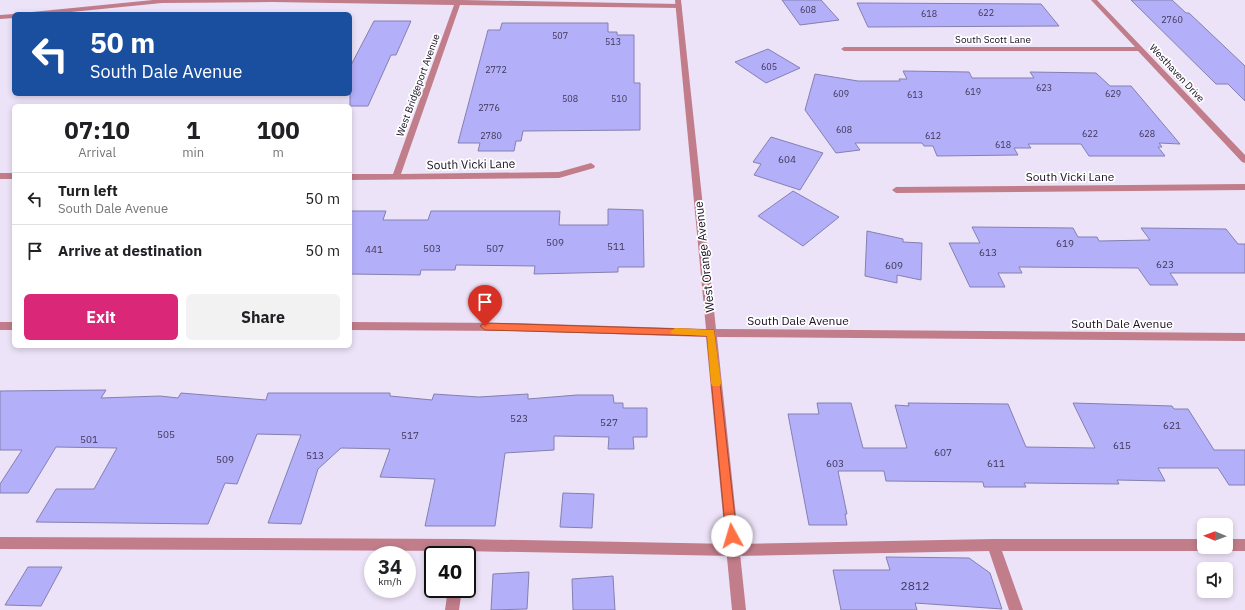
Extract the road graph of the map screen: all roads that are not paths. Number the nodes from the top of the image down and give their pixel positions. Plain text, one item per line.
1 (1094, 0) edge
2 (459, 1) edge
3 (561, 2) edge
4 (678, 3) edge
5 (52, 12) edge
6 (12, 16) edge
7 (0, 17) edge
8 (844, 49) dead end
9 (1141, 49) junction
10 (1245, 160) edge
11 (591, 166) dead end
12 (0, 176) edge
13 (12, 176) edge
14 (352, 177) edge
15 (396, 177) junction
16 (1245, 187) edge
17 (896, 190) dead end
18 (0, 326) edge
19 (12, 326) edge
20 (352, 326) edge
21 (711, 333) junction
22 (1245, 336) edge
23 (0, 543) edge
24 (993, 545) junction
25 (1197, 545) edge
26 (1233, 545) edge
27 (1245, 545) edge
28 (424, 549) edge
29 (476, 550) edge
30 (733, 550) junction
31 (454, 598) edge
32 (452, 610) edge
33 (739, 610) edge
34 (1016, 610) edge

1 - 9 street, Westhaven Drive
2 - 3 street
2 - 5 street
2 - 15 street, West Bridgeport Avenue
3 - 4 street
4 - 21 street, West Orange Avenue
6 - 7 street
8 - 9 street, South Scott Lane
9 - 10 street, Westhaven Drive
11 - 15 street, South Vicki Lane
12 - 13 street
14 - 15 street, South Vicki Lane
16 - 17 street, South Vicki Lane
18 - 19 street
20 - 21 street, South Dale Avenue
21 - 22 street, South Dale Avenue
21 - 30 street, West Orange Avenue
23 - 28 street
24 - 25 street
24 - 30 street
24 - 34 street
26 - 27 street
29 - 30 street
30 - 33 street, West Orange Avenue
31 - 32 street

